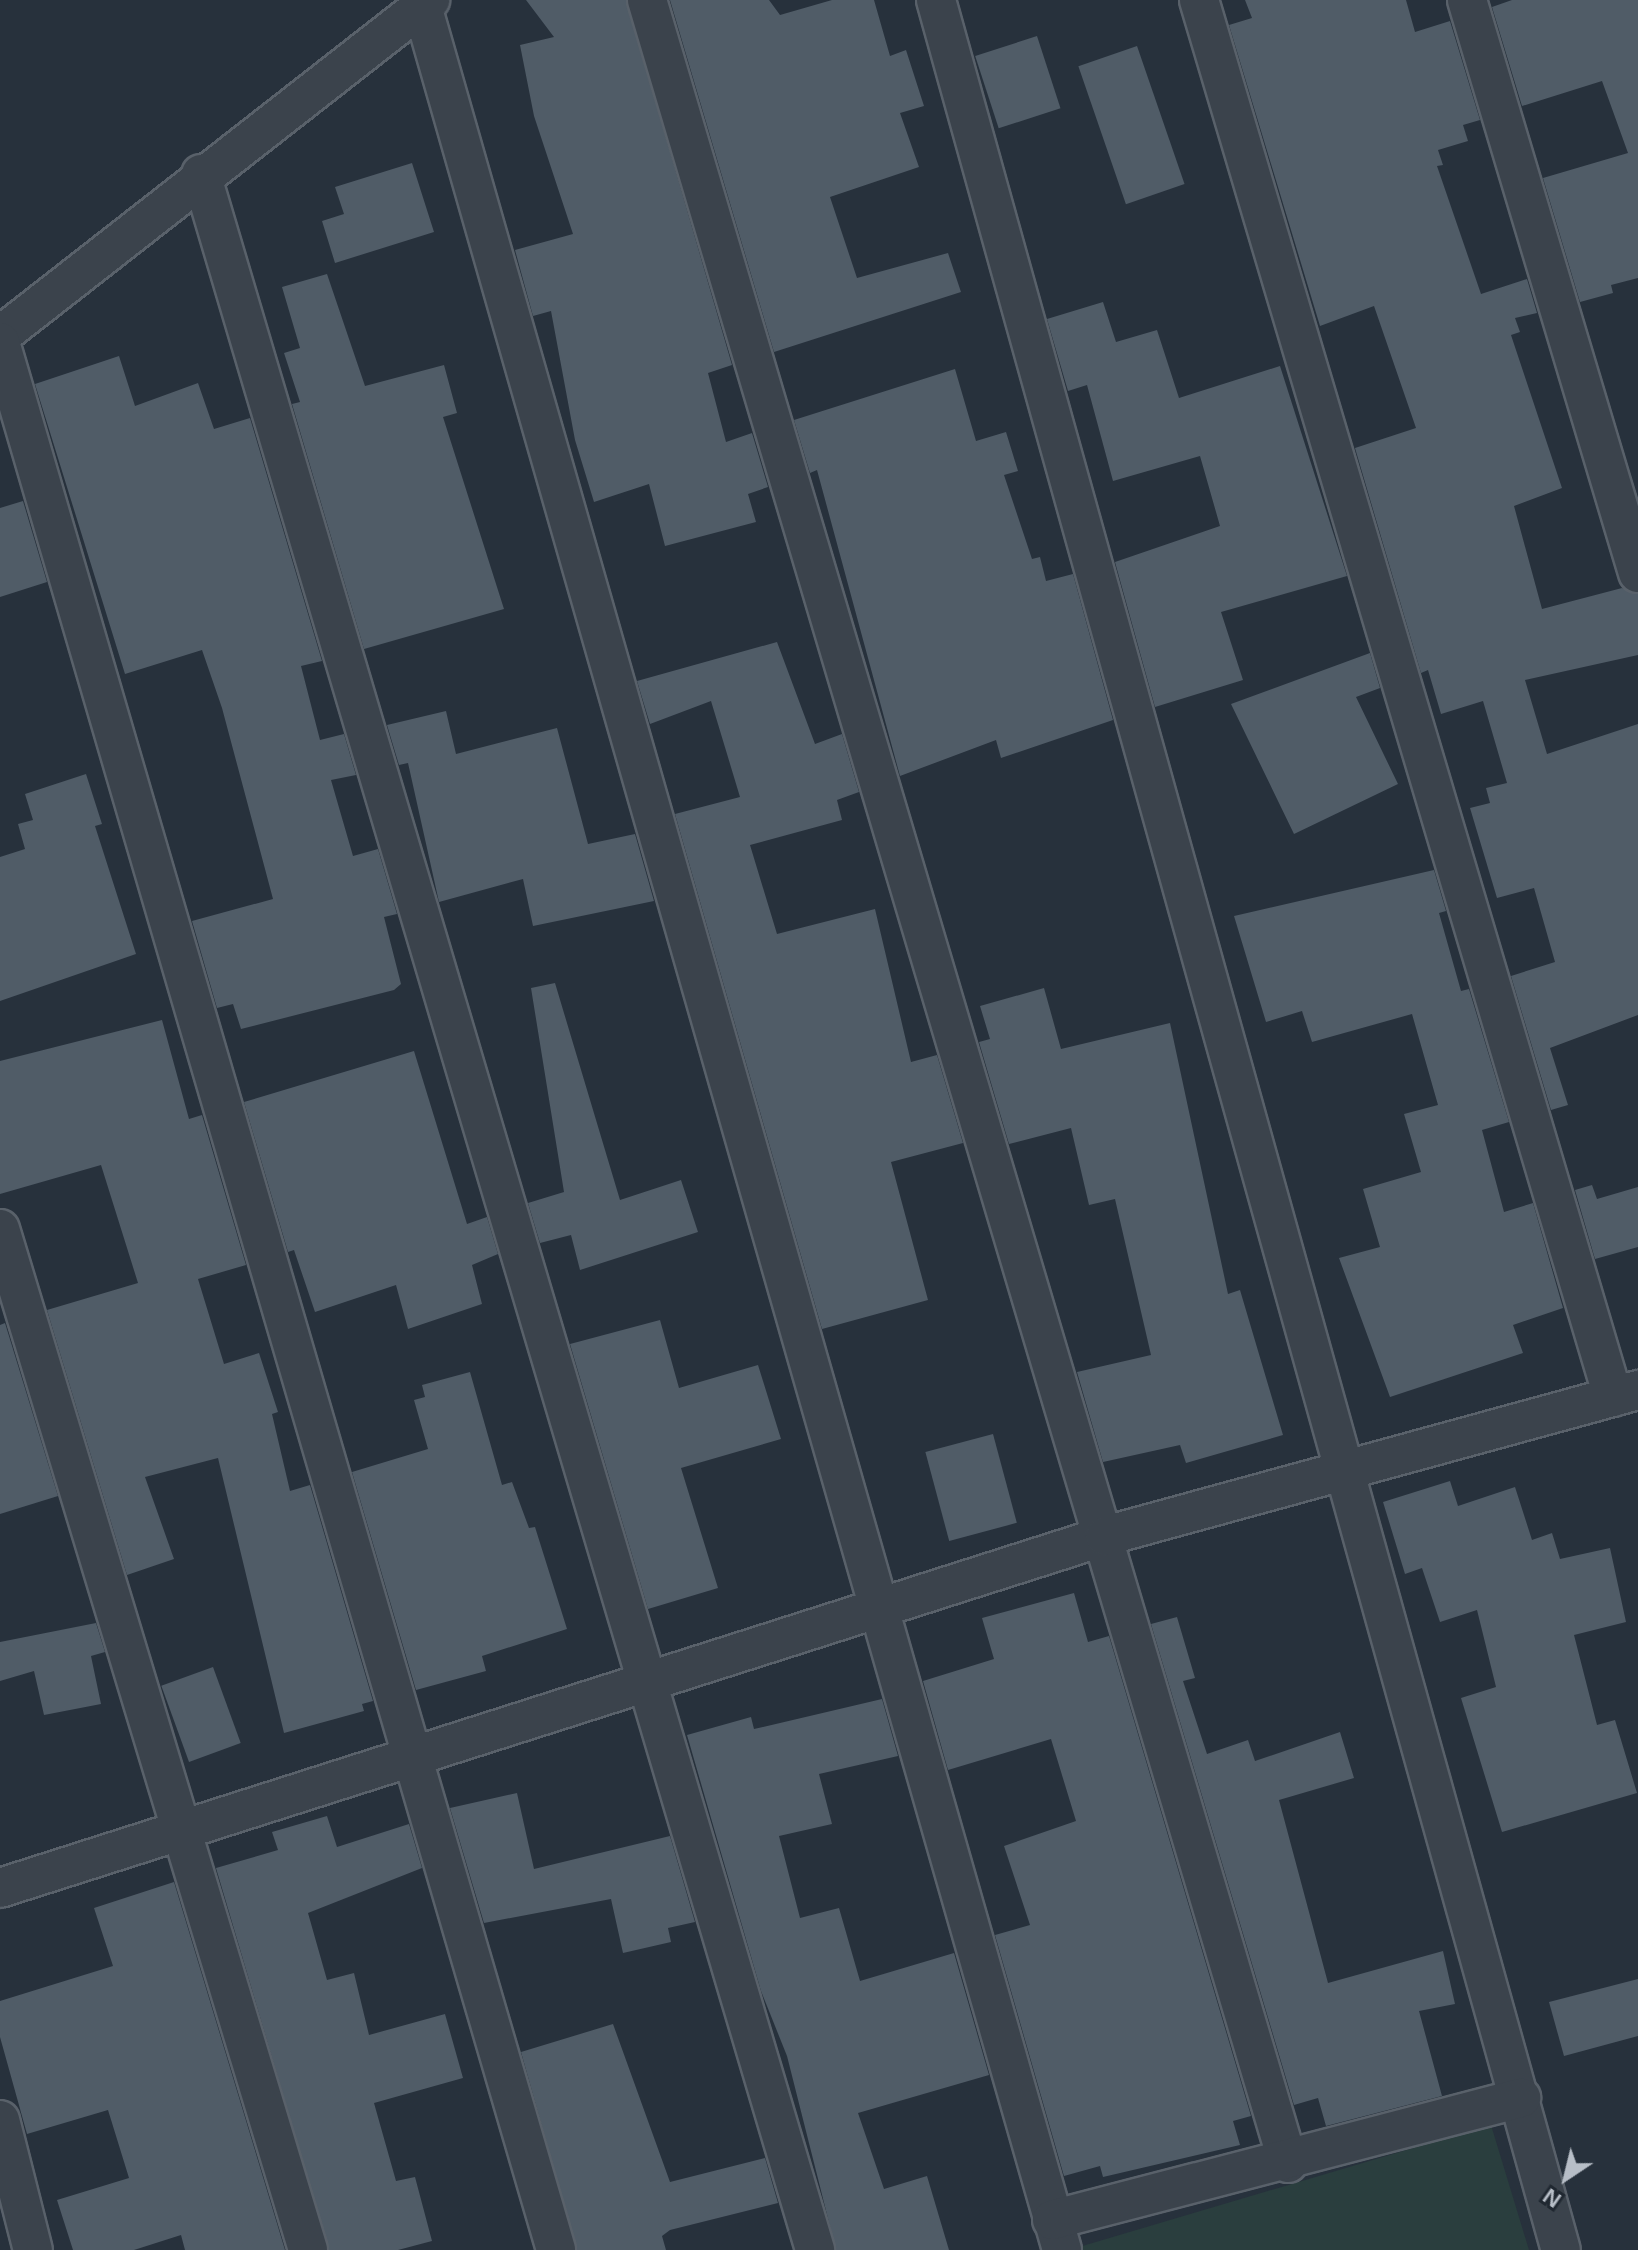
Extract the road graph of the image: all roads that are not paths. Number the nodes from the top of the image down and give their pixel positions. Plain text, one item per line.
1 (647, 0) edge
2 (936, 0) edge
3 (1199, 0) edge
4 (1467, 0) edge
5 (426, 3) edge
6 (201, 174) junction
7 (0, 339) edge
8 (1638, 573) edge
9 (0, 1229) edge
10 (1625, 1393) edge
11 (1343, 1472) junction
12 (1105, 1536) junction
13 (878, 1612) junction
14 (647, 1686) junction
15 (415, 1754) junction
16 (184, 1833) junction
17 (0, 1888) edge
18 (1521, 2098) junction
19 (0, 2120) edge
20 (1288, 2163) junction
21 (1057, 2235) edge
22 (33, 2250) edge
23 (308, 2250) edge
24 (556, 2250) edge
25 (815, 2250) edge
26 (1561, 2250) edge

1 - 12 street
2 - 11 street
3 - 10 street
4 - 8 street
5 - 6 street
5 - 13 street
6 - 7 street
6 - 14 street
7 - 15 street
9 - 16 street
10 - 11 street
11 - 12 street
11 - 18 street
12 - 13 street
12 - 20 street
13 - 14 street
13 - 21 street
14 - 15 street
14 - 25 street
15 - 16 street
15 - 24 street
16 - 17 street
16 - 23 street
18 - 20 street
18 - 26 street
19 - 22 street
20 - 21 street

